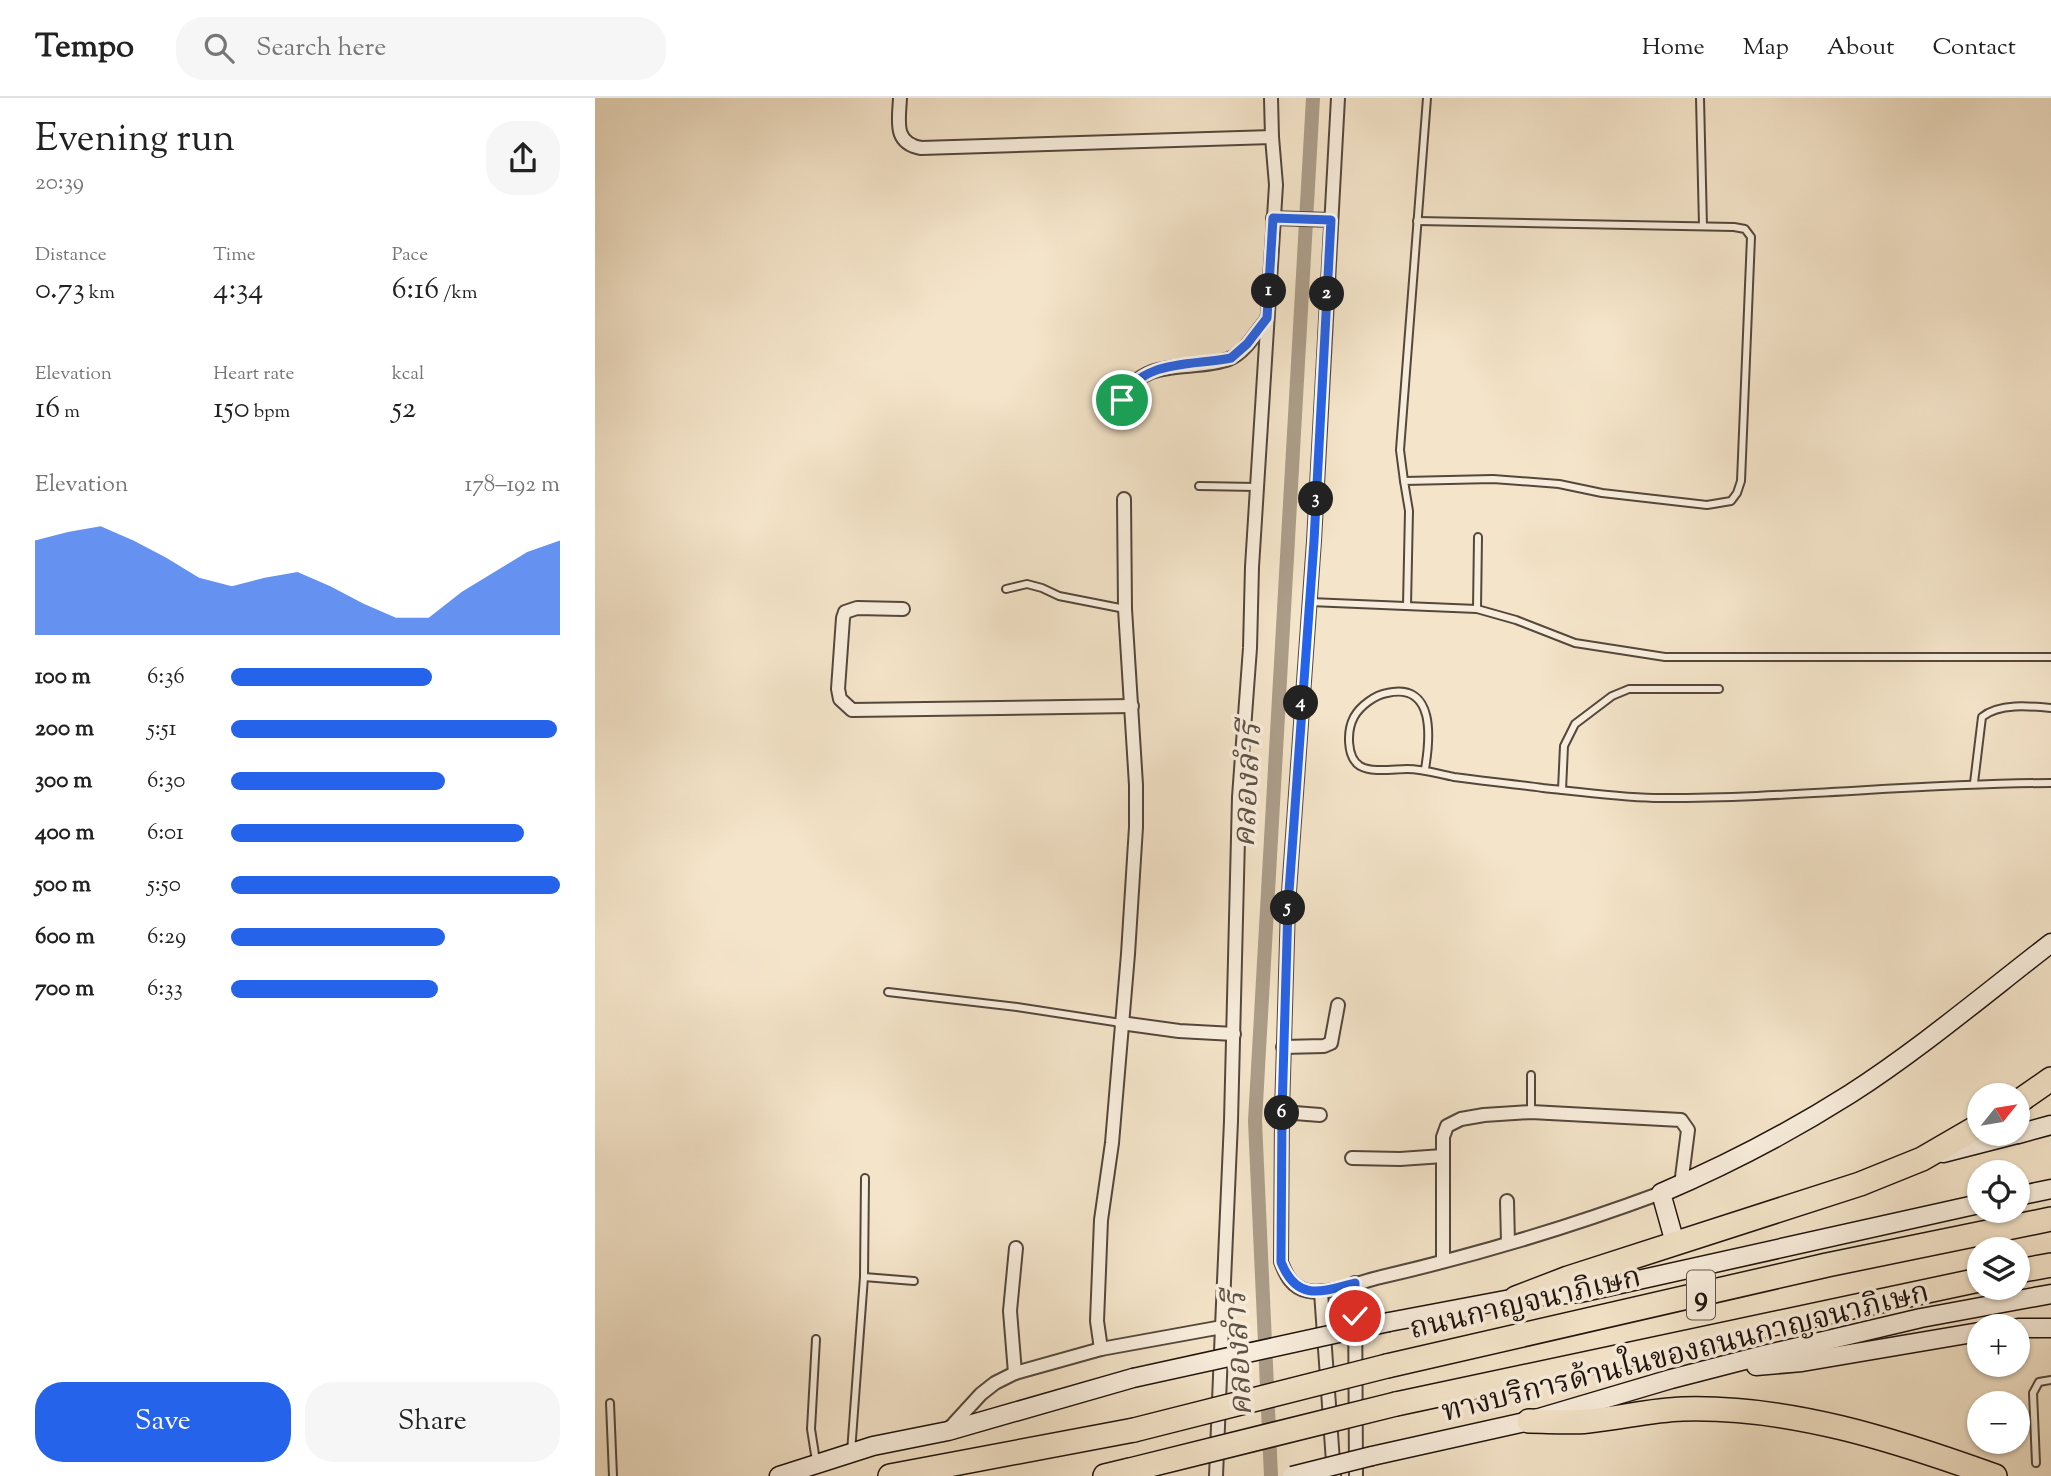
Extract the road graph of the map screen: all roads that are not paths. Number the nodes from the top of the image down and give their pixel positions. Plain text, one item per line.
1 (900, 98) edge
2 (1271, 98) edge
3 (1338, 98) edge
4 (1427, 98) edge
5 (1700, 98) edge
6 (1272, 136) junction
7 (1273, 218) junction
8 (1328, 220) junction
9 (1417, 221) junction
10 (1703, 226) junction
11 (1267, 318) junction
12 (1122, 400) dead end
13 (1404, 481) junction
14 (1199, 486) dead end
15 (1257, 487) junction
16 (1124, 499) dead end
17 (1478, 537) dead end
18 (1006, 589) dead end
19 (1308, 602) junction
20 (1407, 605) junction
21 (903, 609) dead end
22 (1125, 609) junction
23 (1477, 609) junction
24 (2051, 657) edge
25 (1719, 689) dead end
26 (1132, 706) junction
27 (2051, 708) edge
28 (1425, 769) junction
29 (1974, 783) junction
30 (2051, 783) edge
31 (1562, 790) junction
32 (2051, 943) edge
33 (888, 992) dead end
34 (1338, 1005) dead end
35 (1121, 1023) junction
36 (1234, 1034) junction
37 (1283, 1047) junction
38 (1531, 1075) dead end
39 (2051, 1079) edge
40 (2030, 1094) edge
41 (1282, 1112) junction
42 (1531, 1112) junction
43 (1320, 1115) dead end
44 (2051, 1125) edge
45 (2030, 1131) edge
46 (1967, 1133) edge
47 (1971, 1146) edge
48 (1443, 1156) junction
49 (1352, 1158) dead end
50 (1922, 1159) junction
51 (865, 1178) dead end
52 (1681, 1185) junction
53 (2051, 1189) edge
54 (1661, 1193) junction
55 (2030, 1193) edge
56 (1507, 1201) dead end
57 (1967, 1207) edge
58 (2051, 1219) edge
59 (1508, 1243) junction
60 (1675, 1243) junction
61 (1016, 1248) dead end
62 (1443, 1261) junction
63 (2051, 1265) edge
64 (2030, 1269) edge
65 (864, 1277) junction
66 (914, 1281) dead end
67 (1355, 1283) junction
68 (1967, 1283) edge
69 (1321, 1292) junction
70 (2051, 1294) edge
71 (1516, 1298) junction
72 (1222, 1321) junction
73 (2030, 1328) edge
74 (2051, 1328) edge
75 (1967, 1334) edge
76 (816, 1339) dead end
77 (1101, 1349) junction
78 (1724, 1367) junction
79 (1015, 1373) junction
80 (2051, 1380) edge
81 (610, 1403) dead end
82 (1529, 1421) junction
83 (948, 1431) junction
84 (851, 1453) junction
85 (816, 1463) junction
86 (2036, 1463) dead end
87 (613, 1476) edge
88 (779, 1476) edge
89 (890, 1476) edge
90 (1105, 1476) edge
91 (1216, 1476) edge
92 (1292, 1476) edge
93 (1334, 1476) edge
94 (1356, 1476) edge
95 (1995, 1476) edge

1 - 6 street
2 - 6 street
3 - 8 street
4 - 9 lane
5 - 10 lane
6 - 7 street
7 - 8 street
7 - 11 street
8 - 19 street
9 - 10 lane
9 - 13 lane
10 - 13 lane
11 - 12 street
11 - 15 street
13 - 20 lane
14 - 15 lane
15 - 36 street
16 - 22 street
17 - 23 lane
18 - 22 lane
19 - 20 lane
19 - 37 street
20 - 23 lane
21 - 26 street
22 - 26 street
23 - 24 lane
25 - 31 lane
26 - 35 street
27 - 29 lane
28 - 28 lane
28 - 31 lane
29 - 30 lane
29 - 31 lane
32 - 52 main road
33 - 35 lane
34 - 37 street
35 - 36 street
35 - 77 street
36 - 72 street
37 - 41 street
38 - 42 lane
39 - 40 highway
41 - 43 street
41 - 69 street
42 - 48 street
42 - 52 street
44 - 45 main road
46 - 50 highway
47 - 50 main road
48 - 49 street
48 - 62 street
50 - 60 highway
51 - 65 lane
52 - 54 main road
53 - 55 main road
54 - 59 street
54 - 60 main road
56 - 59 street
57 - 71 main road
58 - 89 highway, ถนนกาญจนาภิเษก / 9, bridge
59 - 62 street
60 - 71 highway
61 - 79 street
62 - 67 street
63 - 64 highway
65 - 66 lane
65 - 84 lane
67 - 69 street
67 - 94 street
68 - 90 highway, 9, bridge
69 - 93 street
70 - 78 main road, ทางบริการด้านในของถนนกาญจนาภิเษก
71 - 83 main road, bridge
72 - 77 street
72 - 91 street
73 - 74 main road
75 - 78 main road
76 - 85 lane
77 - 79 street
78 - 82 main road, ทางบริการด้านในของถนนกาญจนาภิเษก
79 - 83 street
80 - 86 lane
81 - 87 lane
82 - 92 main road, ทางบริการด้านในของถนนกาญจนาภิเษก, bridge
82 - 95 highway
83 - 84 main road
84 - 85 main road
85 - 88 main road

